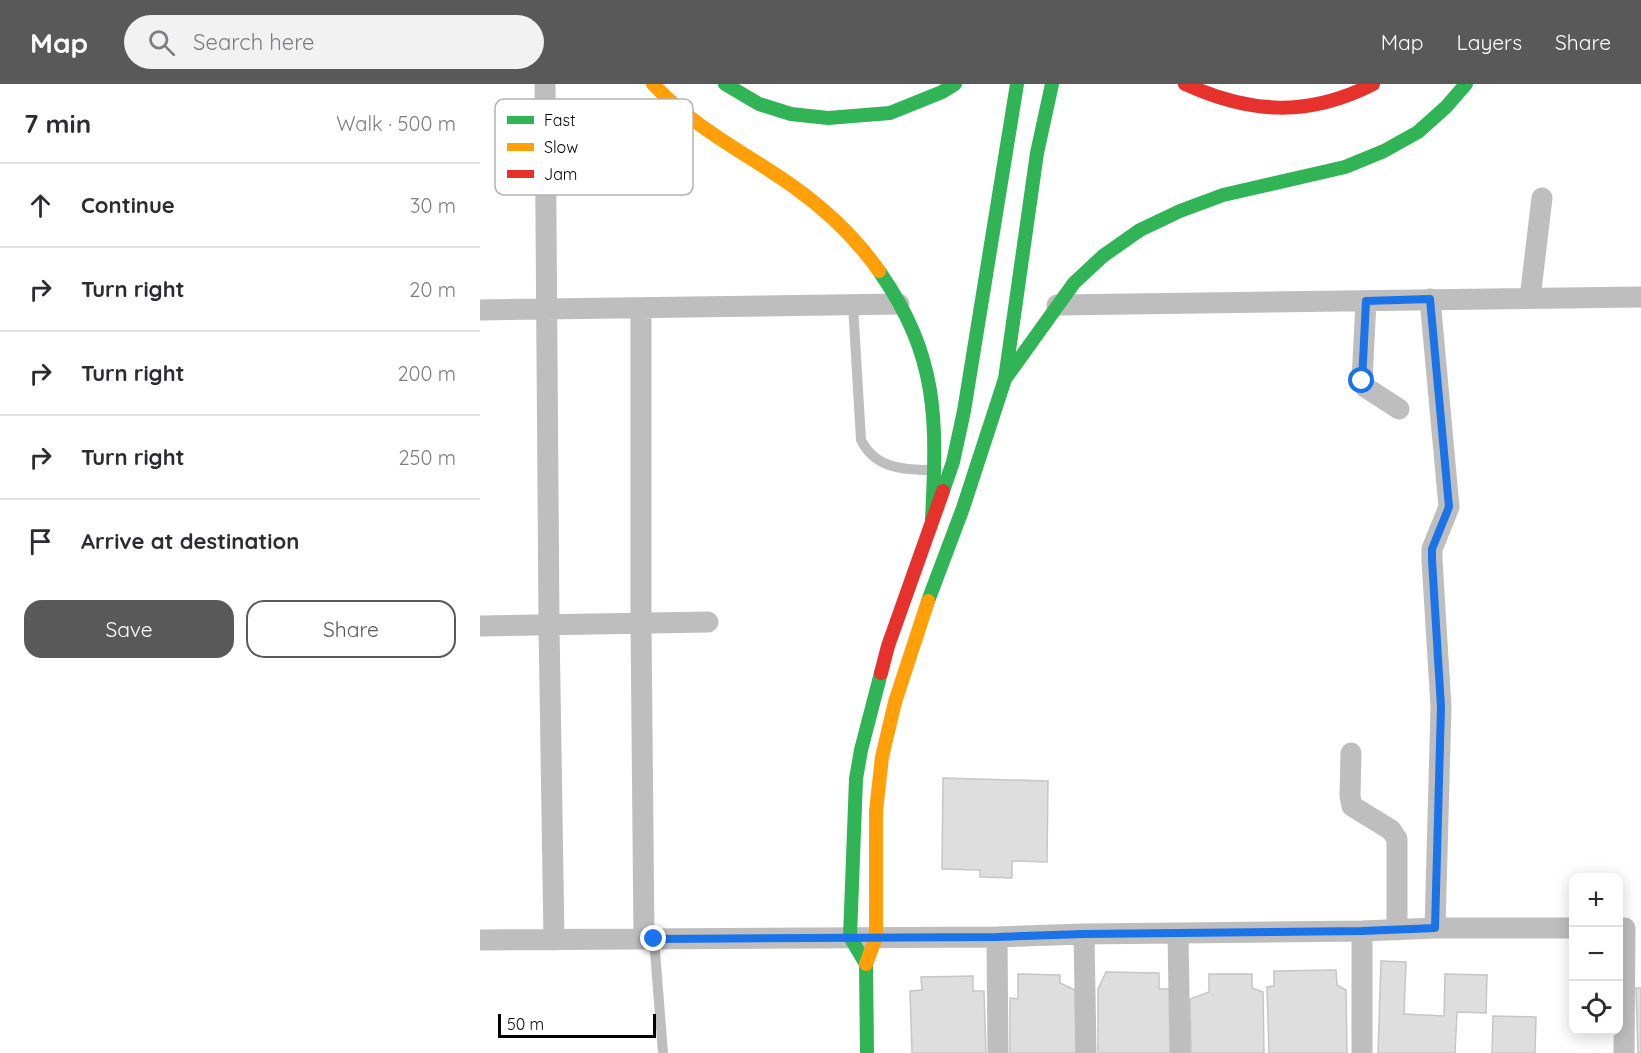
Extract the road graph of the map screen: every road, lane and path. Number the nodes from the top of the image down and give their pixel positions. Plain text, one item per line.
1 (545, 84) edge
2 (653, 84) edge
3 (725, 84) edge
4 (954, 84) edge
5 (1017, 84) edge
6 (1052, 84) edge
7 (1185, 84) edge
8 (1372, 84) edge
9 (1466, 84) edge
10 (545, 99) edge
11 (669, 99) edge
12 (693, 119) edge
13 (546, 195) edge
14 (1542, 198) dead end
15 (1641, 297) edge
16 (1530, 298) junction
17 (1430, 299) junction
18 (1366, 301) junction
19 (899, 304) junction
20 (853, 305) junction
21 (1057, 305) junction
22 (641, 308) junction
23 (547, 309) junction
24 (480, 310) edge
25 (1005, 379) junction
26 (1399, 409) dead end
27 (934, 470) junction
28 (932, 519) junction
29 (708, 622) dead end
30 (641, 623) junction
31 (549, 625) junction
32 (480, 626) edge
33 (1351, 753) dead end
34 (1435, 928) junction
35 (1569, 928) edge
36 (1628, 928) edge
37 (1397, 930) junction
38 (1362, 931) junction
39 (1084, 934) junction
40 (1178, 934) junction
41 (850, 937) junction
42 (876, 937) junction
43 (997, 937) junction
44 (649, 939) junction
45 (480, 940) edge
46 (554, 940) junction
47 (866, 964) junction
48 (663, 1053) edge
49 (867, 1053) edge
50 (998, 1053) edge
51 (1086, 1053) edge
52 (1180, 1053) edge
53 (1362, 1053) edge
54 (1624, 1053) edge

1 - 10 street
2 - 11 main road
3 - 4 main road
5 - 28 main road
6 - 25 main road
7 - 8 main road
9 - 21 main road
12 - 19 main road
13 - 23 street
14 - 16 street
15 - 16 street
16 - 17 street
17 - 18 street
17 - 34 street
18 - 21 street
18 - 26 street
19 - 20 street
19 - 27 main road
20 - 22 street
20 - 27 lane
21 - 25 main road
22 - 23 street
22 - 30 street
23 - 24 street
23 - 31 street
25 - 42 main road
27 - 28 main road
28 - 41 main road
29 - 30 street
30 - 31 street
30 - 44 street
31 - 32 street
31 - 46 street
33 - 37 street
34 - 35 street
34 - 37 street
36 - 54 street
37 - 38 street
38 - 40 street
38 - 53 street
39 - 40 street
39 - 43 street
39 - 51 street
40 - 52 street
41 - 42 street
41 - 44 street
41 - 47 main road
42 - 43 street
42 - 47 main road
43 - 50 street
44 - 46 street
44 - 48 lane
45 - 46 street
47 - 49 main road

